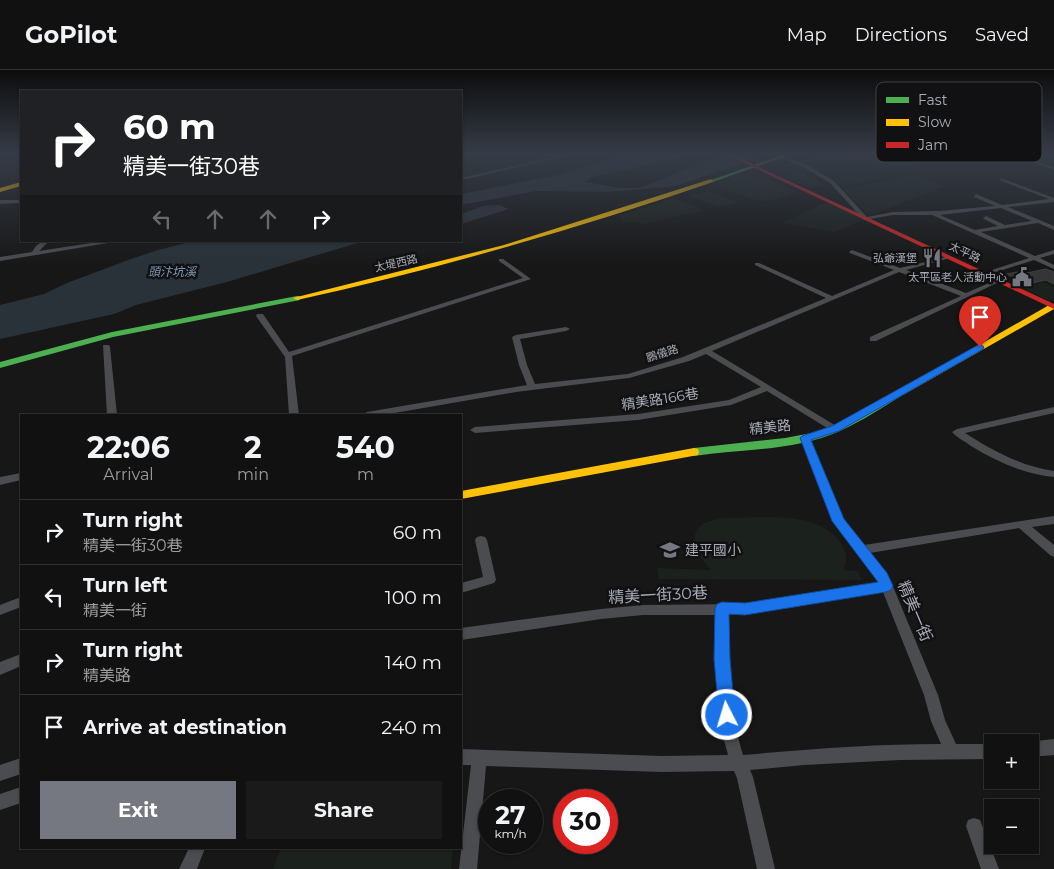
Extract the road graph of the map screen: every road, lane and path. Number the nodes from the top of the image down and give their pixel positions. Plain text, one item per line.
1 (681, 191) edge
2 (807, 191) edge
3 (841, 191) edge
4 (1032, 191) edge
5 (976, 196) dead end
6 (1054, 200) edge
7 (0, 202) edge
8 (20, 202) edge
9 (1000, 206) junction
10 (932, 213) junction
11 (986, 218) dead end
12 (866, 219) junction
13 (1038, 222) junction
14 (1005, 227) junction
15 (1054, 228) edge
16 (972, 232) junction
17 (110, 242) edge
18 (44, 243) edge
19 (852, 252) dead end
20 (1054, 252) edge
21 (35, 253) junction
22 (948, 257) junction
23 (0, 259) edge
24 (1034, 259) junction
25 (501, 260) dead end
26 (757, 264) dead end
27 (1054, 267) edge
28 (899, 270) junction
29 (985, 274) junction
30 (998, 280) junction
31 (965, 295) junction
32 (831, 298) junction
33 (1053, 306) edge
34 (260, 316) dead end
35 (566, 329) dead end
36 (873, 339) dead end
37 (106, 347) dead end
38 (705, 350) junction
39 (288, 355) junction
40 (0, 365) edge
41 (532, 387) junction
42 (767, 388) junction
43 (1054, 410) edge
44 (112, 414) edge
45 (294, 414) edge
46 (373, 414) edge
47 (835, 429) junction
48 (475, 430) dead end
49 (805, 438) junction
50 (1052, 476) edge
51 (20, 477) edge
52 (0, 480) edge
53 (462, 495) edge
54 (1054, 520) edge
55 (1021, 524) junction
56 (481, 540) dead end
57 (862, 550) junction
58 (1054, 552) edge
59 (886, 586) junction
60 (462, 588) edge
61 (20, 602) edge
62 (722, 608) junction
63 (0, 610) edge
64 (462, 634) edge
65 (20, 660) edge
66 (0, 669) edge
67 (1054, 748) edge
68 (1039, 749) edge
69 (951, 751) junction
70 (984, 752) edge
71 (462, 757) edge
72 (479, 758) junction
73 (737, 764) junction
74 (20, 766) edge
75 (0, 773) edge
76 (20, 794) edge
77 (0, 802) edge
78 (974, 826) dead end
79 (197, 849) edge
80 (188, 869) edge
81 (468, 869) edge
82 (766, 869) edge
83 (990, 869) edge

1 - 40 street, 太堤西路
2 - 12 street, 太平路
3 - 12 street, 太平路
4 - 6 street
5 - 9 street
6 - 9 street
7 - 8 street
9 - 10 street
9 - 13 street
10 - 12 street
10 - 16 street
11 - 14 street
12 - 22 street, 太平路
13 - 14 street
13 - 15 street
14 - 16 street
16 - 24 street
17 - 21 street
18 - 21 street
19 - 28 street
20 - 24 street
21 - 23 street
22 - 28 street, 鵬儀路
22 - 29 street, 太平路
24 - 27 street
24 - 29 street
25 - 39 street
26 - 32 street
28 - 31 street
28 - 32 street, 鵬儀路
29 - 30 street, 太平路
30 - 31 street
30 - 33 street, 太平路
31 - 36 street
32 - 38 street, 鵬儀路
33 - 47 street, 精美路
34 - 39 street
35 - 41 street
37 - 44 street
38 - 41 street, 鵬儀路
38 - 42 street
39 - 45 street
41 - 46 street, 鵬儀路
42 - 47 street
42 - 48 street, 精美路166巷
43 - 50 street
47 - 49 street, 精美路
49 - 53 street, 精美路
49 - 57 street, 精美一街
51 - 52 street
54 - 55 street
55 - 57 street
55 - 58 street
56 - 60 street
57 - 59 street, 精美一街
59 - 62 street, 精美一街30巷
59 - 69 street, 精美一街
61 - 63 street
62 - 64 street, 精美一街30巷
62 - 73 street
65 - 66 street
67 - 68 street
69 - 70 street
69 - 73 street
71 - 72 street
72 - 73 street
72 - 81 street
73 - 82 street
74 - 75 street
76 - 77 street
78 - 83 street
79 - 80 street

